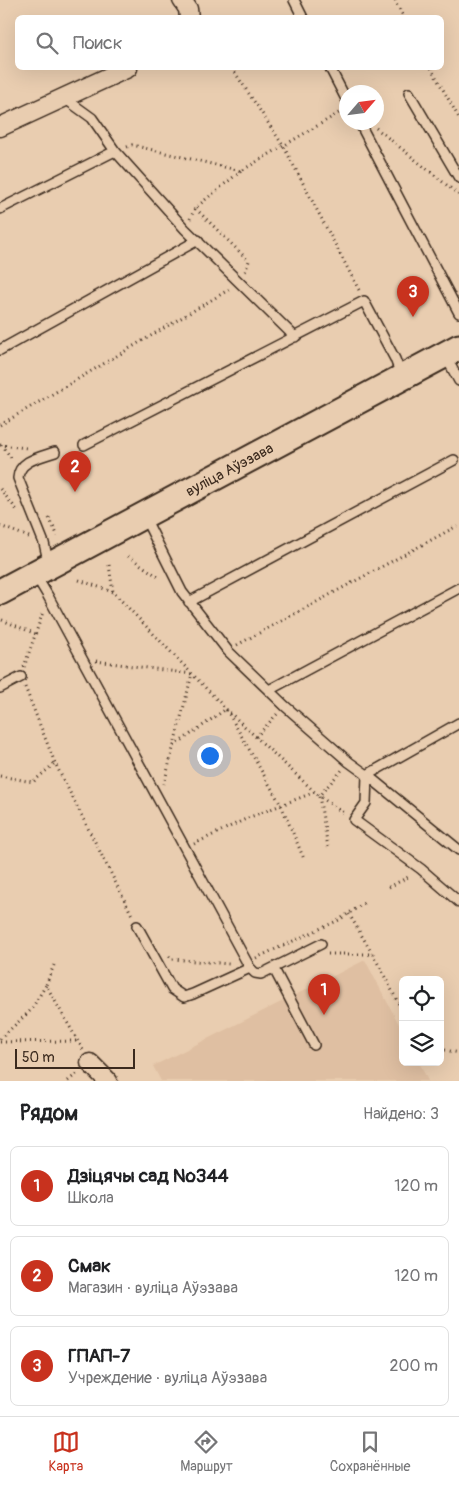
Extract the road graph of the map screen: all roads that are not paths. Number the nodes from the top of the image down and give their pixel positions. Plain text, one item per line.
1 (182, 0) edge
2 (294, 0) edge
3 (189, 15) edge
4 (302, 15) edge
5 (123, 70) edge
6 (331, 70) edge
7 (339, 85) edge
8 (409, 93) dead end
9 (62, 97) junction
10 (0, 127) edge
11 (363, 130) edge
12 (115, 151) junction
13 (459, 178) edge
14 (0, 209) edge
15 (198, 240) junction
16 (459, 313) edge
17 (295, 337) junction
18 (0, 350) edge
19 (452, 351) edge
20 (402, 377) junction
21 (459, 381) edge
22 (84, 445) dead end
23 (55, 452) dead end
24 (454, 460) dead end
25 (143, 515) junction
26 (42, 569) junction
27 (459, 588) edge
28 (0, 592) edge
29 (189, 602) junction
30 (21, 677) road end
31 (0, 688) edge
32 (269, 690) junction
33 (459, 723) edge
34 (367, 774) junction
35 (459, 850) edge
36 (459, 902) edge
37 (137, 926) road end
38 (321, 944) dead end
39 (248, 965) junction
40 (274, 969) junction
41 (314, 1045) dead end
42 (90, 1063) road end
43 (108, 1081) edge

1 - 3 street
2 - 4 lane
5 - 9 street
6 - 7 lane
8 - 13 lane
9 - 10 street
9 - 12 lane
11 - 16 lane
12 - 14 lane
12 - 15 lane
15 - 17 lane
15 - 18 lane
17 - 20 lane
17 - 22 lane
19 - 20 street, вуліца Аўэзава
19 - 21 lane
20 - 25 street, вуліца Аўэзава
23 - 26 lane
24 - 29 lane
25 - 26 street, вуліца Аўэзава
25 - 29 lane
26 - 28 street, вуліца Аўэзава
26 - 39 lane
27 - 32 lane
29 - 32 lane
30 - 31 lane
32 - 34 lane
33 - 34 lane
34 - 35 lane
34 - 36 lane
37 - 39 lane
38 - 40 lane
39 - 40 lane
40 - 41 lane
42 - 43 street

